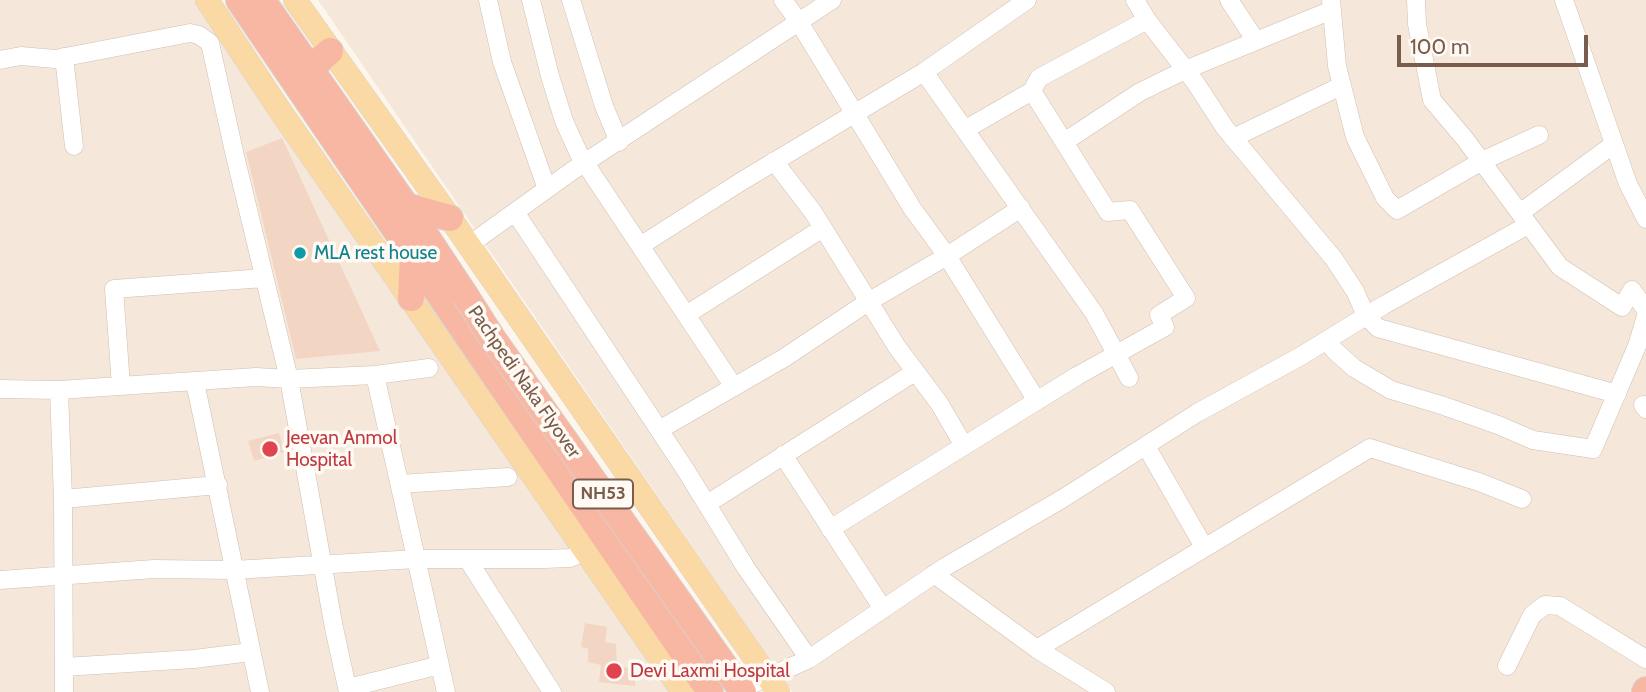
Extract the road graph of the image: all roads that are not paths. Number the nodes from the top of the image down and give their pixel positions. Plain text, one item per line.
1 (207, 0) edge
2 (239, 0) edge
3 (262, 0) edge
4 (295, 0) edge
5 (488, 0) edge
6 (531, 0) edge
7 (571, 0) edge
8 (783, 0) edge
9 (832, 0) edge
10 (1027, 0) edge
11 (1135, 0) edge
12 (1229, 0) edge
13 (1416, 0) edge
14 (1564, 0) edge
15 (1332, 5) edge
16 (1147, 20) junction
17 (799, 22) junction
18 (1255, 41) junction
19 (330, 51) junction
20 (64, 57) junction
21 (0, 60) edge
22 (310, 69) junction
23 (1185, 69) junction
24 (924, 72) junction
25 (1341, 86) junction
26 (1032, 91) junction
27 (854, 113) junction
28 (966, 129) junction
29 (1539, 135) dead end
30 (1233, 138) junction
31 (619, 142) junction
32 (1064, 142) junction
33 (1614, 144) junction
34 (74, 146) dead end
35 (1482, 161) junction
36 (586, 162) junction
37 (774, 162) junction
38 (547, 189) junction
39 (406, 206) junction
40 (1021, 208) junction
41 (515, 212) junction
42 (450, 218) junction
43 (1524, 219) junction
44 (1646, 219) edge
45 (824, 228) junction
46 (469, 245) junction
47 (640, 246) junction
48 (947, 256) junction
49 (413, 257) junction
50 (264, 278) junction
51 (411, 298) junction
52 (456, 302) junction
53 (868, 302) junction
54 (1646, 310) edge
55 (686, 316) junction
56 (1366, 316) junction
57 (1646, 316) edge
58 (1327, 340) junction
59 (1116, 354) junction
60 (429, 368) dead end
61 (915, 372) junction
62 (375, 375) junction
63 (1129, 378) dead end
64 (289, 379) junction
65 (195, 382) junction
66 (121, 386) junction
67 (734, 387) junction
68 (0, 389) edge
69 (59, 390) junction
70 (1617, 394) junction
71 (1037, 401) junction
72 (659, 430) junction
73 (964, 446) junction
74 (1146, 446) junction
75 (783, 455) junction
76 (508, 477) dead end
77 (400, 484) junction
78 (218, 485) junction
79 (63, 499) junction
80 (1522, 499) dead end
81 (707, 504) junction
82 (830, 529) junction
83 (1204, 547) junction
84 (585, 552) junction
85 (416, 559) junction
86 (468, 560) junction
87 (322, 564) junction
88 (234, 570) junction
89 (934, 574) junction
90 (62, 576) junction
91 (0, 580) edge
92 (883, 609) junction
93 (1037, 649) junction
94 (251, 652) junction
95 (808, 659) junction
96 (1646, 659) edge
97 (440, 665) junction
98 (1507, 666) dead end
99 (64, 667) junction
100 (761, 686) edge
101 (348, 690) edge
102 (64, 692) edge
103 (260, 692) edge
104 (446, 692) edge
105 (552, 692) edge
106 (682, 692) edge
107 (710, 692) edge
108 (1106, 692) edge

1 - 51 main road
2 - 49 highway, NH53
3 - 22 highway, NH53
4 - 19 main road
5 - 38 street
6 - 36 street
7 - 31 street
8 - 17 street
9 - 17 street
10 - 24 street
11 - 16 street
12 - 18 street
13 - 35 street
14 - 33 street
15 - 18 street
15 - 25 street
16 - 23 street
16 - 26 street
17 - 27 street
17 - 31 street
18 - 23 street
19 - 22 highway
19 - 42 main road
20 - 21 street
20 - 34 street
20 - 50 street
22 - 39 highway, NH53
23 - 30 street
23 - 32 street
24 - 27 street
24 - 28 street
25 - 30 street
25 - 35 street
26 - 28 street
26 - 32 street
27 - 37 street
27 - 48 street
28 - 40 street
29 - 35 street
30 - 56 street
31 - 36 street
32 - 59 street
33 - 43 street
33 - 44 street
35 - 43 street
36 - 38 street
36 - 47 street
37 - 45 street
37 - 47 street
38 - 41 street
39 - 42 highway
39 - 52 highway, Pachpedi Naka Flyover / NH53
40 - 48 street
40 - 59 street
41 - 46 street
41 - 72 street
42 - 46 main road
43 - 54 street
43 - 56 street
45 - 53 street
45 - 55 street
46 - 100 main road
47 - 55 street
48 - 53 street
48 - 71 street
49 - 51 highway
49 - 52 highway, Pachpedi Naka Flyover / NH53
50 - 64 street
50 - 66 street
51 - 84 main road
52 - 100 highway, Pachpedi Naka Flyover / NH53, bridge
52 - 107 highway, Pachpedi Naka Flyover / NH53
53 - 61 street
53 - 67 street
55 - 67 street
56 - 58 street
56 - 70 street
57 - 70 street
58 - 70 street
58 - 74 street
59 - 63 street
59 - 71 street
60 - 62 street
61 - 73 street
61 - 75 street
62 - 64 street
62 - 77 street
64 - 65 street
64 - 87 street
65 - 66 street
65 - 78 street
66 - 69 street
67 - 72 street
68 - 69 street
69 - 79 street
71 - 73 street
72 - 81 street
73 - 82 street
74 - 83 street
74 - 89 street
75 - 81 street
75 - 82 street
76 - 77 street
77 - 85 street
78 - 79 street
78 - 88 street
79 - 90 street
80 - 83 street
81 - 95 street
82 - 92 street
83 - 93 street
84 - 86 street
84 - 106 main road
85 - 86 street
85 - 87 street
85 - 97 street
86 - 105 street
87 - 88 street
87 - 101 street
88 - 90 street
88 - 94 street
89 - 92 street
89 - 93 street
90 - 91 street
90 - 99 street
92 - 95 street
93 - 108 street
94 - 99 street
94 - 103 street
95 - 100 street
96 - 98 street
97 - 101 street
97 - 104 street
99 - 102 street

